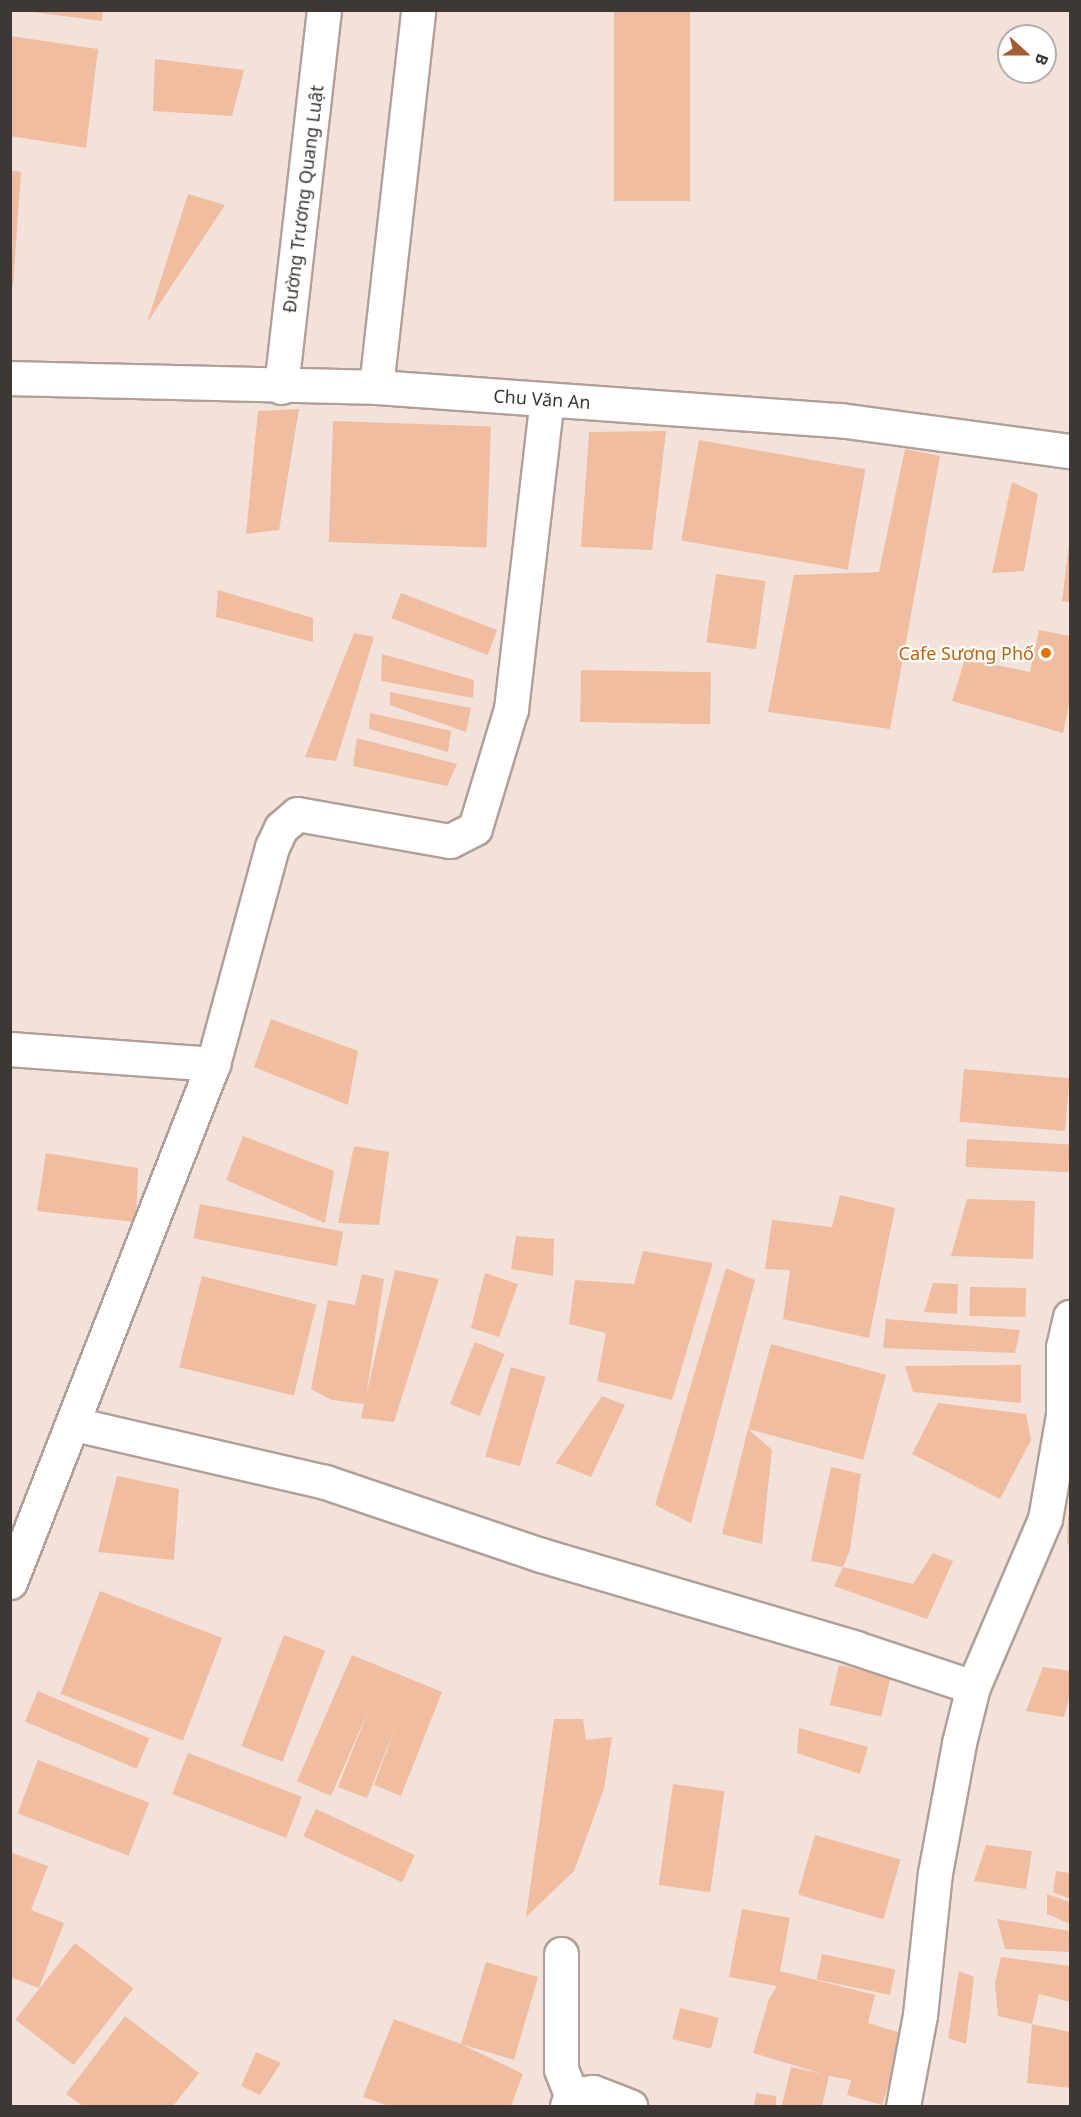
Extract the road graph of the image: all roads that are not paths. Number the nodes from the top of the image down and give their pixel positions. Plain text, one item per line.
1 (324, 10) edge
2 (418, 10) edge
3 (10, 378) edge
4 (281, 387) junction
5 (376, 387) junction
6 (546, 400) junction
7 (1071, 451) edge
8 (10, 1049) edge
9 (213, 1064) junction
10 (1071, 1317) edge
11 (74, 1424) junction
12 (10, 1582) edge
13 (972, 1687) junction
14 (561, 1954) dead end
15 (569, 2101) edge
16 (630, 2106) edge
17 (903, 2106) edge

1 - 4 street, Đường Trương Quang Luật
2 - 5 street
3 - 4 street, Chu Văn An
4 - 5 street, Chu Văn An
5 - 6 street, Chu Văn An
6 - 7 street, Chu Văn An
6 - 9 street
8 - 9 street
9 - 11 street
10 - 13 street
11 - 12 street
11 - 13 street
13 - 17 street
14 - 15 street
15 - 16 street

